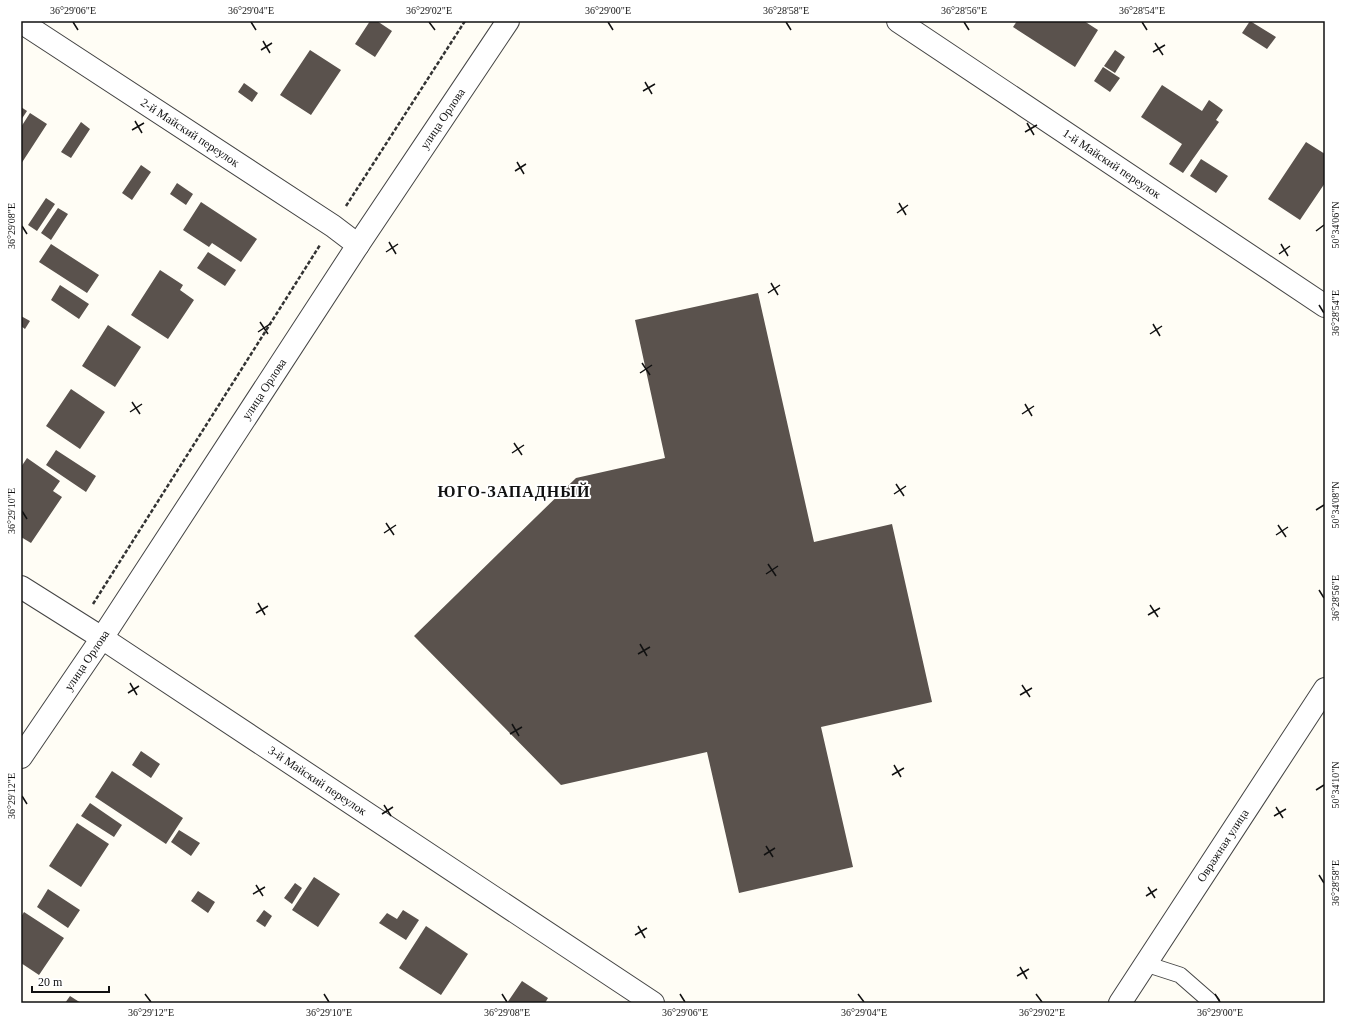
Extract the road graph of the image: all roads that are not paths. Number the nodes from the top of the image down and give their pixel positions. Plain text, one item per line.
1 (508, 21) edge
2 (898, 21) edge
3 (21, 22) edge
4 (358, 245) junction
5 (1325, 306) edge
6 (21, 587) edge
7 (102, 638) junction
8 (1325, 689) edge
9 (21, 757) edge
10 (1146, 964) junction
11 (652, 1003) edge
12 (1120, 1003) edge
13 (1212, 1003) edge

1 - 4 street, улица Орлова
2 - 5 street, 1-й Майский переулок
3 - 4 street, 2-й Майский переулок
4 - 7 street, улица Орлова
6 - 7 street, 3-й Майский переулок
7 - 9 street, улица Орлова
7 - 11 street, 3-й Майский переулок
8 - 10 street, Овражная улица
10 - 12 street, Овражная улица
10 - 13 lane

